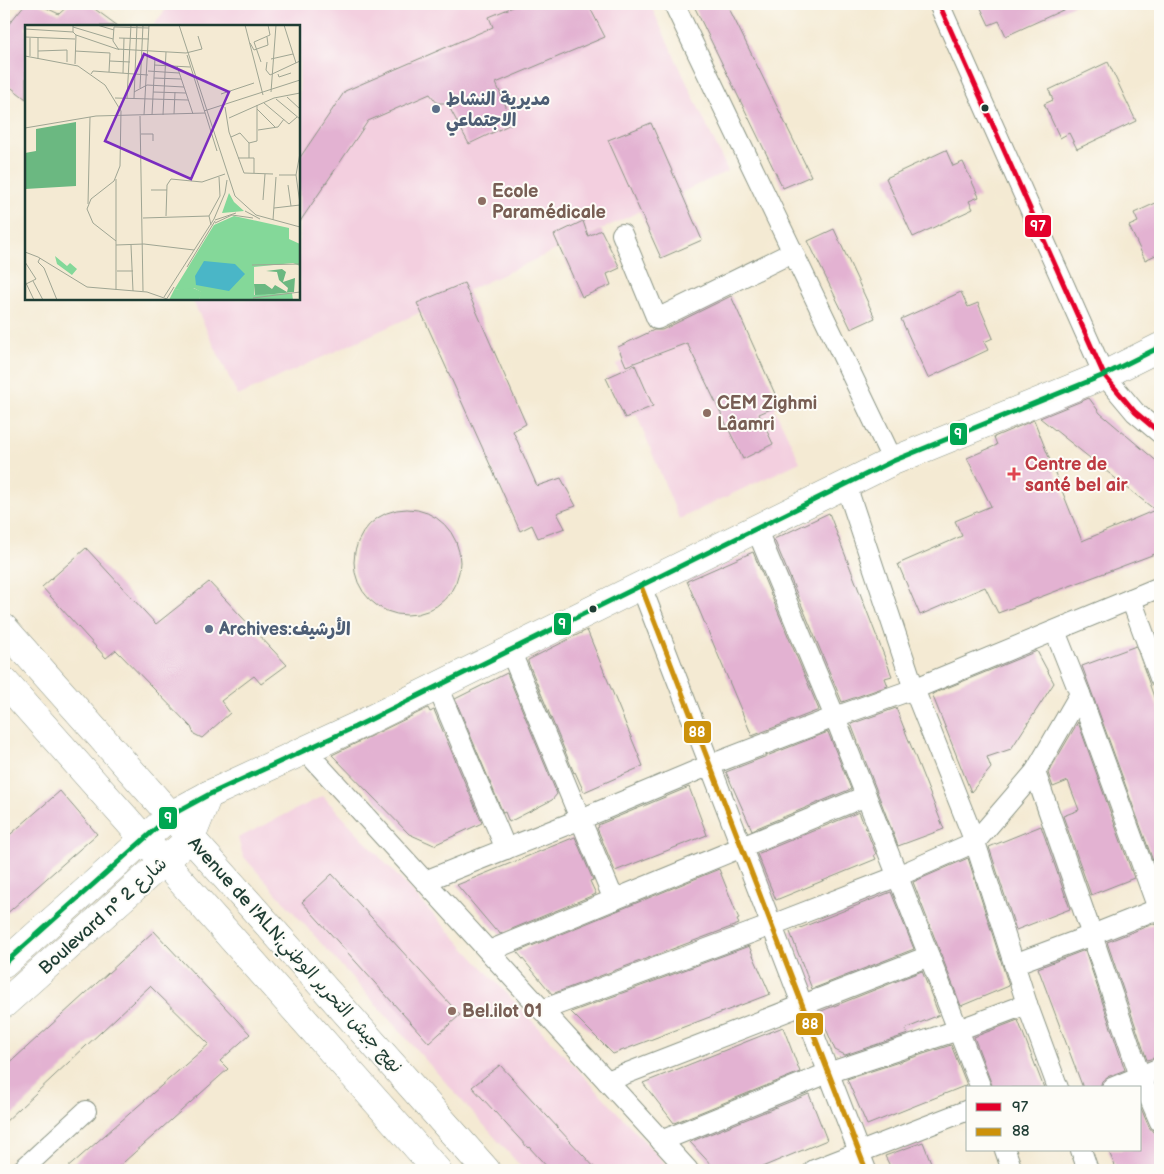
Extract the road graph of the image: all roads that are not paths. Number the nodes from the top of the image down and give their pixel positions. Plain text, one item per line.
1 (674, 4) edge
2 (939, 4) edge
3 (622, 234) dead end
4 (793, 252) junction
5 (1160, 347) edge
6 (1104, 375) junction
7 (1160, 433) edge
8 (893, 461) junction
9 (846, 484) junction
10 (756, 528) junction
11 (641, 586) junction
12 (1160, 586) edge
13 (1131, 599) junction
14 (4, 628) edge
15 (1055, 631) junction
16 (510, 650) junction
17 (1160, 678) edge
18 (4, 682) edge
19 (437, 686) junction
20 (914, 689) junction
21 (1080, 694) junction
22 (835, 717) junction
23 (305, 750) junction
24 (710, 765) junction
25 (1034, 772) junction
26 (208, 795) junction
27 (866, 796) junction
28 (171, 815) junction
29 (581, 819) junction
30 (191, 838) junction
31 (143, 839) junction
32 (975, 842) junction
33 (742, 848) junction
34 (506, 849) junction
35 (164, 862) junction
36 (898, 876) junction
37 (425, 882) junction
38 (614, 900) junction
39 (1160, 910) edge
40 (772, 925) junction
41 (1092, 935) junction
42 (489, 951) junction
43 (929, 956) junction
44 (4, 964) edge
45 (1014, 964) junction
46 (4, 1004) edge
47 (1027, 1004) junction
48 (802, 1005) junction
49 (542, 1010) junction
50 (958, 1030) junction
51 (1160, 1068) edge
52 (828, 1073) junction
53 (1140, 1076) junction
54 (607, 1080) junction
55 (980, 1086) edge
56 (1057, 1086) edge
57 (1117, 1086) edge
58 (86, 1111) dead end
59 (966, 1111) edge
60 (1160, 1122) edge
61 (661, 1141) junction
62 (1006, 1152) edge
63 (1082, 1152) edge
64 (863, 1162) edge
65 (22, 1170) edge
66 (437, 1170) edge
67 (486, 1170) edge
68 (688, 1170) edge
69 (814, 1170) edge
70 (1012, 1170) edge
71 (1088, 1170) edge

1 - 4 street
2 - 6 street
3 - 4 street
4 - 8 street
5 - 6 main road, Boulevard n° شارع 2
6 - 7 street
6 - 8 main road, Boulevard n° شارع 2
8 - 9 main road, Boulevard n° شارع 2
9 - 10 main road, Boulevard n° شارع 2
9 - 20 street
10 - 11 main road, Boulevard n° شارع 2
10 - 22 street
11 - 16 main road, Boulevard n° شارع 2
11 - 24 street
12 - 13 street
13 - 15 street
13 - 17 street
14 - 28 main road, Avenue de l'ALN;نهج جيش التحرير الوطني
15 - 20 street
15 - 21 street
16 - 19 main road, Boulevard n° شارع 2
16 - 29 street
18 - 31 main road
19 - 23 main road, Boulevard n° شارع 2
19 - 34 street
20 - 22 street
20 - 32 street
21 - 25 street
21 - 39 street
22 - 24 street
22 - 27 street
23 - 26 main road, Boulevard n° شارع 2
23 - 37 street
24 - 29 street
24 - 33 street
25 - 32 street
25 - 41 street
26 - 28 main road, Boulevard n° شارع 2
26 - 30 main road, Boulevard n° شارع 2
27 - 33 street
27 - 36 street
28 - 30 main road, Avenue de l'ALN;نهج جيش التحرير الوطني
28 - 31 main road, Boulevard n° شارع 2
29 - 34 street
29 - 38 street
30 - 35 main road, Boulevard n° شارع 2
30 - 67 main road, Avenue de l'ALN;نهج جيش التحرير الوطني
31 - 35 main road
31 - 44 main road, Boulevard n° شارع 2
32 - 36 street
32 - 45 street
33 - 38 street
33 - 40 street
34 - 37 street
35 - 46 main road, Boulevard n° شارع 2
35 - 66 main road
36 - 40 street
36 - 43 street
37 - 42 street
38 - 42 street
39 - 41 street
40 - 48 street
40 - 49 street
41 - 45 street
41 - 53 street
42 - 49 street
43 - 48 street
43 - 50 street
45 - 47 street
47 - 50 street
47 - 56 street
48 - 52 street
48 - 54 street
49 - 54 street
50 - 52 street
50 - 55 street
51 - 53 street
52 - 61 street
52 - 64 street
53 - 57 street
53 - 60 street
54 - 61 street
58 - 65 street
59 - 64 street
61 - 68 street
62 - 70 street
63 - 71 street
64 - 69 street

